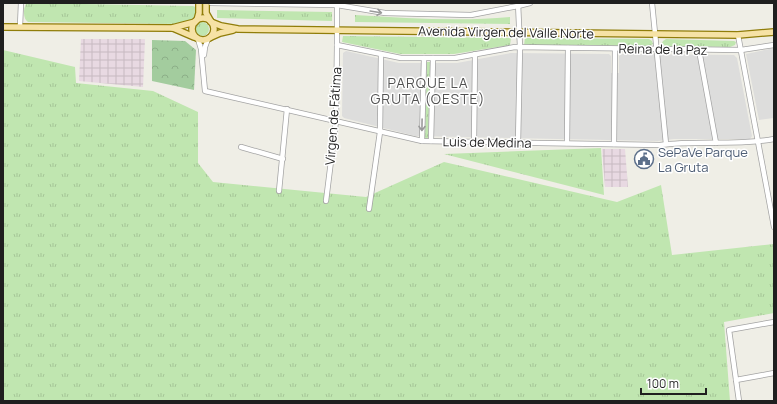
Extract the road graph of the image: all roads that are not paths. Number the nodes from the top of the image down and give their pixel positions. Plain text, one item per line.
1 (21, 3) edge
2 (199, 3) edge
3 (206, 3) edge
4 (211, 3) edge
5 (530, 3) edge
6 (652, 3) edge
7 (288, 4) edge
8 (337, 4) edge
9 (518, 5) edge
10 (196, 21) junction
11 (211, 21) junction
12 (3, 26) edge
13 (20, 26) junction
14 (172, 28) junction
15 (238, 29) junction
16 (337, 30) junction
17 (518, 32) junction
18 (774, 32) edge
19 (655, 34) junction
20 (738, 35) junction
21 (210, 38) junction
22 (197, 39) junction
23 (337, 44) junction
24 (774, 45) edge
25 (520, 47) junction
26 (568, 48) junction
27 (615, 49) junction
28 (658, 49) junction
29 (699, 50) junction
30 (741, 50) junction
31 (381, 54) junction
32 (475, 54) junction
33 (424, 58) junction
34 (433, 58) junction
35 (202, 65) junction
36 (288, 109) junction
37 (336, 120) junction
38 (380, 132) junction
39 (774, 139) edge
40 (422, 141) junction
41 (431, 141) junction
42 (474, 142) junction
43 (758, 142) junction
44 (518, 143) junction
45 (567, 143) junction
46 (716, 143) junction
47 (614, 144) junction
48 (666, 144) junction
49 (240, 147) dead end
50 (282, 158) junction
51 (279, 191) dead end
52 (326, 201) dead end
53 (369, 209) dead end
54 (774, 227) edge
55 (774, 322) edge
56 (774, 373) edge
57 (736, 380) junction
58 (739, 401) edge

1 - 13 street
2 - 10 main road
3 - 11 main road
4 - 7 street
5 - 9 street
6 - 19 street
7 - 8 street
8 -> 9 street
8 - 16 street, Virgen de Fátima
9 - 17 street
10 - 11 main road
10 - 14 main road
10 - 22 main road
11 - 15 main road, Avenida Virgen del Valle Norte
11 - 21 main road
12 - 13 main road
13 - 14 main road
14 - 22 main road
15 - 16 main road, Avenida Virgen del Valle Norte
15 - 21 main road, Avenida Virgen del Valle Norte
16 - 17 main road, Avenida Virgen del Valle Norte
16 - 23 street, Virgen de Fátima
17 - 19 main road, Avenida Virgen del Valle Norte
17 - 25 street
18 - 20 main road, Avenida Virgen del Valle Norte
19 - 20 main road, Avenida Virgen del Valle Norte
19 - 28 street
20 - 30 street
21 - 22 main road
21 - 35 street
22 - 35 street
23 - 31 street, Reina de la Paz
23 - 37 street, Virgen de Fátima
24 - 30 street, Reina de la Paz
25 - 26 street, Reina de la Paz
25 - 32 street, Reina de la Paz
25 - 44 street
26 - 27 street, Reina de la Paz
26 - 45 street
27 - 28 street, Reina de la Paz
27 - 47 street
28 - 29 street, Reina de la Paz
28 - 48 street
29 - 30 street, Reina de la Paz
29 - 46 street
30 - 43 street
31 - 33 street, Reina de la Paz
31 - 38 street
32 - 34 street, Reina de la Paz
32 - 42 street
33 - 34 street, Reina de la Paz
33 -> 40 street
34 - 41 street
35 - 36 street, Luis de Medina
36 - 37 street, Luis de Medina
36 - 50 street
37 - 38 street, Luis de Medina
37 - 52 street, Virgen de Fátima
38 - 40 street, Luis de Medina
38 - 53 street
39 - 43 street, Luis de Medina
40 - 41 street, Luis de Medina
41 - 42 street, Luis de Medina
42 - 44 street, Luis de Medina
43 - 46 street, Luis de Medina
43 - 54 street
44 - 45 street, Luis de Medina
45 - 47 street, Luis de Medina
46 - 48 street, Luis de Medina
47 - 48 street, Luis de Medina
49 - 50 street
50 - 51 street
55 - 57 street
56 - 57 street
57 - 58 street

